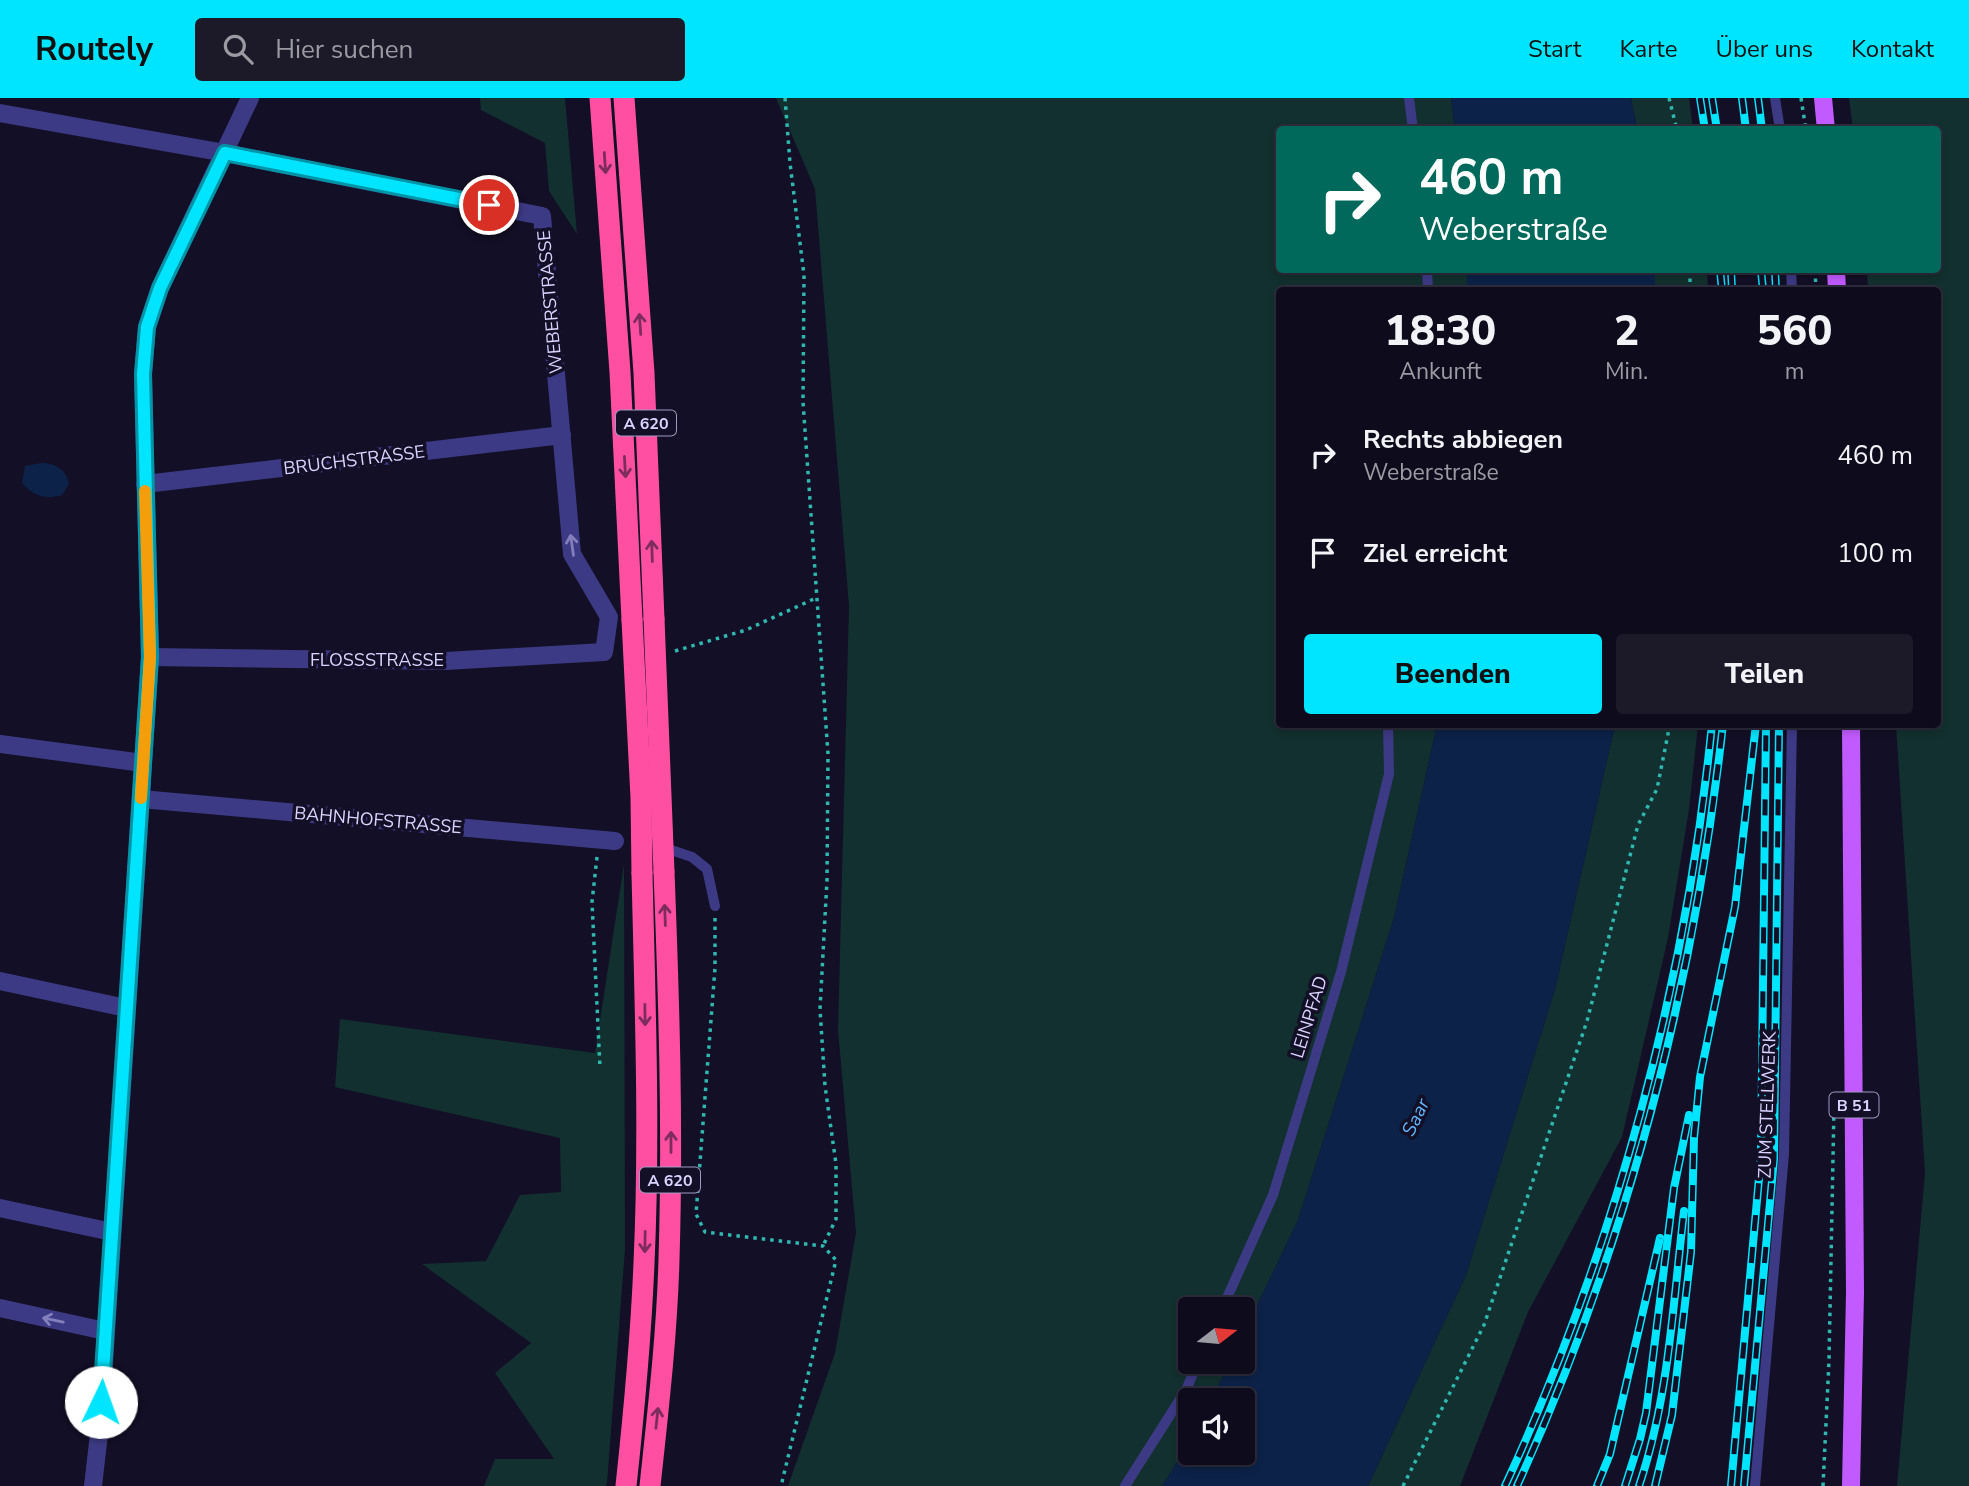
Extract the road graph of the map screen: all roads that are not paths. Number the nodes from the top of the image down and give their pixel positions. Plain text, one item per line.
1 (250, 98) edge
2 (600, 98) edge
3 (624, 98) edge
4 (1409, 98) edge
5 (1775, 98) edge
6 (1823, 98) edge
7 (0, 113) edge
8 (1412, 126) edge
9 (1779, 126) edge
10 (1826, 126) edge
11 (225, 153) junction
12 (562, 435) junction
13 (145, 484) junction
14 (150, 657) junction
15 (645, 657) dead end
16 (1388, 728) edge
17 (1792, 728) edge
18 (1851, 728) edge
19 (0, 744) edge
20 (143, 762) junction
21 (141, 799) junction
22 (607, 841) joint
23 (655, 845) junction
24 (653, 873) junction
25 (715, 906) road end
26 (0, 981) edge
27 (126, 1008) junction
28 (0, 1208) edge
29 (112, 1232) junction
30 (1227, 1297) edge
31 (0, 1308) edge
32 (105, 1331) junction
33 (1193, 1374) edge
34 (93, 1486) edge
35 (626, 1486) edge
36 (650, 1486) edge
37 (1125, 1486) edge
38 (1755, 1486) edge
39 (1851, 1486) edge

1 - 11 street
2 -> 24 highway, A 620, bridge
24 -> 3 highway, A 620, bridge
4 - 8 lane
5 - 9 lane
6 - 10 main road
7 - 11 street, WEBERSTRASSE
11 - 12 street, WEBERSTRASSE
11 - 13 street
12 - 13 street, BRUCHSTRASSE
14 -> 12 street, FLOSSSTRASSE
13 - 14 street
14 - 20 street
15 - 23 lane
16 - 30 lane, LEINPFAD
17 - 38 lane, ZUM STELLWERK
18 - 39 main road, B 51
19 - 20 street
20 - 21 street
21 - 22 street, BAHNHOFSTRASSE
21 - 27 street
22 - 23 lane
23 - 25 lane
24 -> 35 highway, A 620
36 -> 24 highway, A 620
26 - 27 street
27 - 29 street
28 - 29 street
29 - 32 street
32 -> 31 street
32 - 34 street
33 - 37 lane

